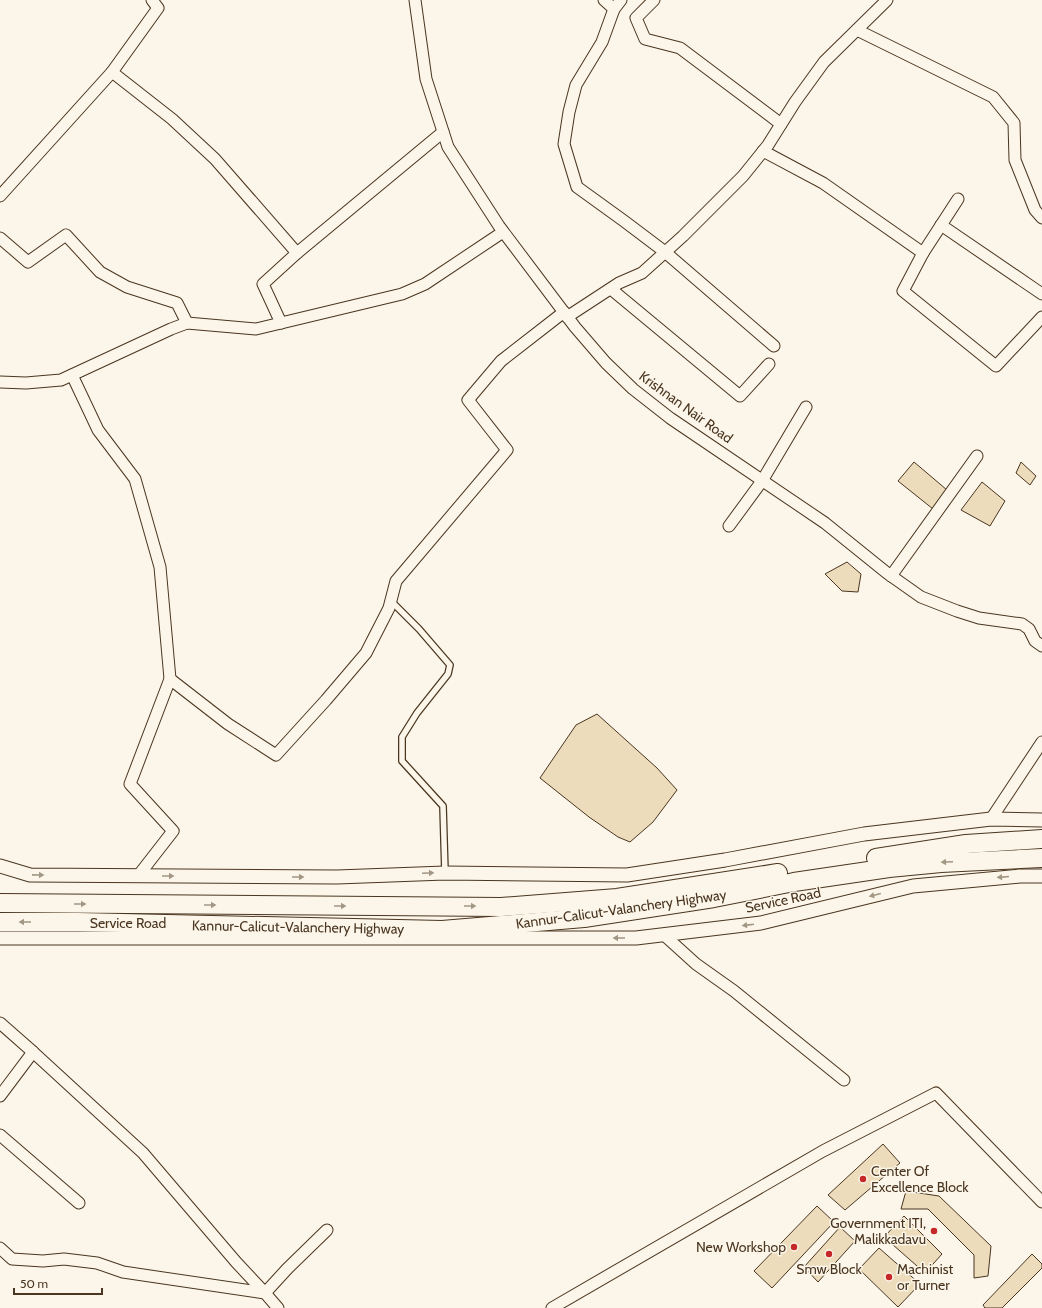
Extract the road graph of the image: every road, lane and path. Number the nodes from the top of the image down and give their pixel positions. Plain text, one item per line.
1 (152, 0) edge
2 (415, 0) edge
3 (604, 0) edge
4 (622, 0) edge
5 (654, 0) edge
6 (871, 0) edge
7 (884, 3) edge
8 (614, 9) junction
9 (857, 30) junction
10 (112, 72) junction
11 (781, 124) junction
12 (443, 132) junction
13 (763, 151) junction
14 (0, 196) edge
15 (958, 200) dead end
16 (1042, 218) edge
17 (941, 225) junction
18 (503, 232) junction
19 (0, 238) edge
20 (665, 252) junction
21 (297, 253) junction
22 (923, 253) junction
23 (611, 289) junction
24 (1042, 294) edge
25 (566, 314) junction
26 (1042, 317) edge
27 (187, 323) junction
28 (282, 323) junction
29 (774, 346) dead end
30 (769, 364) dead end
31 (72, 375) junction
32 (0, 382) edge
33 (806, 407) dead end
34 (977, 456) dead end
35 (762, 481) junction
36 (729, 526) dead end
37 (891, 576) junction
38 (391, 601) junction
39 (1042, 646) edge
40 (170, 679) junction
41 (1042, 742) edge
42 (991, 819) junction
43 (1042, 820) edge
44 (1042, 839) edge
45 (1042, 858) edge
46 (0, 866) edge
47 (445, 873) junction
48 (138, 876) junction
49 (1042, 876) edge
50 (6, 904) edge
51 (0, 922) edge
52 (664, 935) junction
53 (0, 938) edge
54 (0, 1023) edge
55 (33, 1052) junction
56 (844, 1080) dead end
57 (0, 1096) edge
58 (0, 1135) edge
59 (1042, 1202) edge
60 (79, 1203) dead end
61 (327, 1230) dead end
62 (0, 1248) edge
63 (265, 1293) junction
64 (278, 1308) edge
65 (552, 1308) edge

1 - 10 street
2 - 12 street, Krishnan Nair Road
3 - 8 street
4 - 8 street
5 - 11 street
6 - 7 street
7 - 9 street
8 - 20 street
9 - 11 street
9 - 16 street
10 - 14 street
10 - 21 street
11 - 13 street
12 - 18 street, Krishnan Nair Road
12 - 21 street
13 - 20 street
13 - 22 street
15 - 17 street
17 - 22 street
17 - 24 street
18 - 25 street, Krishnan Nair Road
18 - 28 street
19 - 27 street
20 - 23 street
20 - 29 street
21 - 28 street
22 - 26 street
23 - 25 street
23 - 30 street
25 - 35 street, Krishnan Nair Road
25 - 38 street
27 - 28 street
27 - 31 street
31 - 32 street
31 - 40 street
33 - 35 street
34 - 37 street
35 - 36 street
35 - 37 street, Krishnan Nair Road
37 - 39 street, Krishnan Nair Road
38 - 40 street
38 - 47 lane
40 - 48 street
41 - 42 street
42 - 43 street
42 - 47 street
50 -> 44 highway
45 -> 51 highway, Kannur-Calicut-Valanchery Highway
46 -> 48 street
48 -> 47 street
49 -> 52 street, Service Road
52 -> 53 street, Service Road
52 - 56 street
54 - 55 street
55 - 57 street
55 - 63 street
58 - 60 street
59 - 65 street
61 - 63 street
62 - 63 street
63 - 64 street

